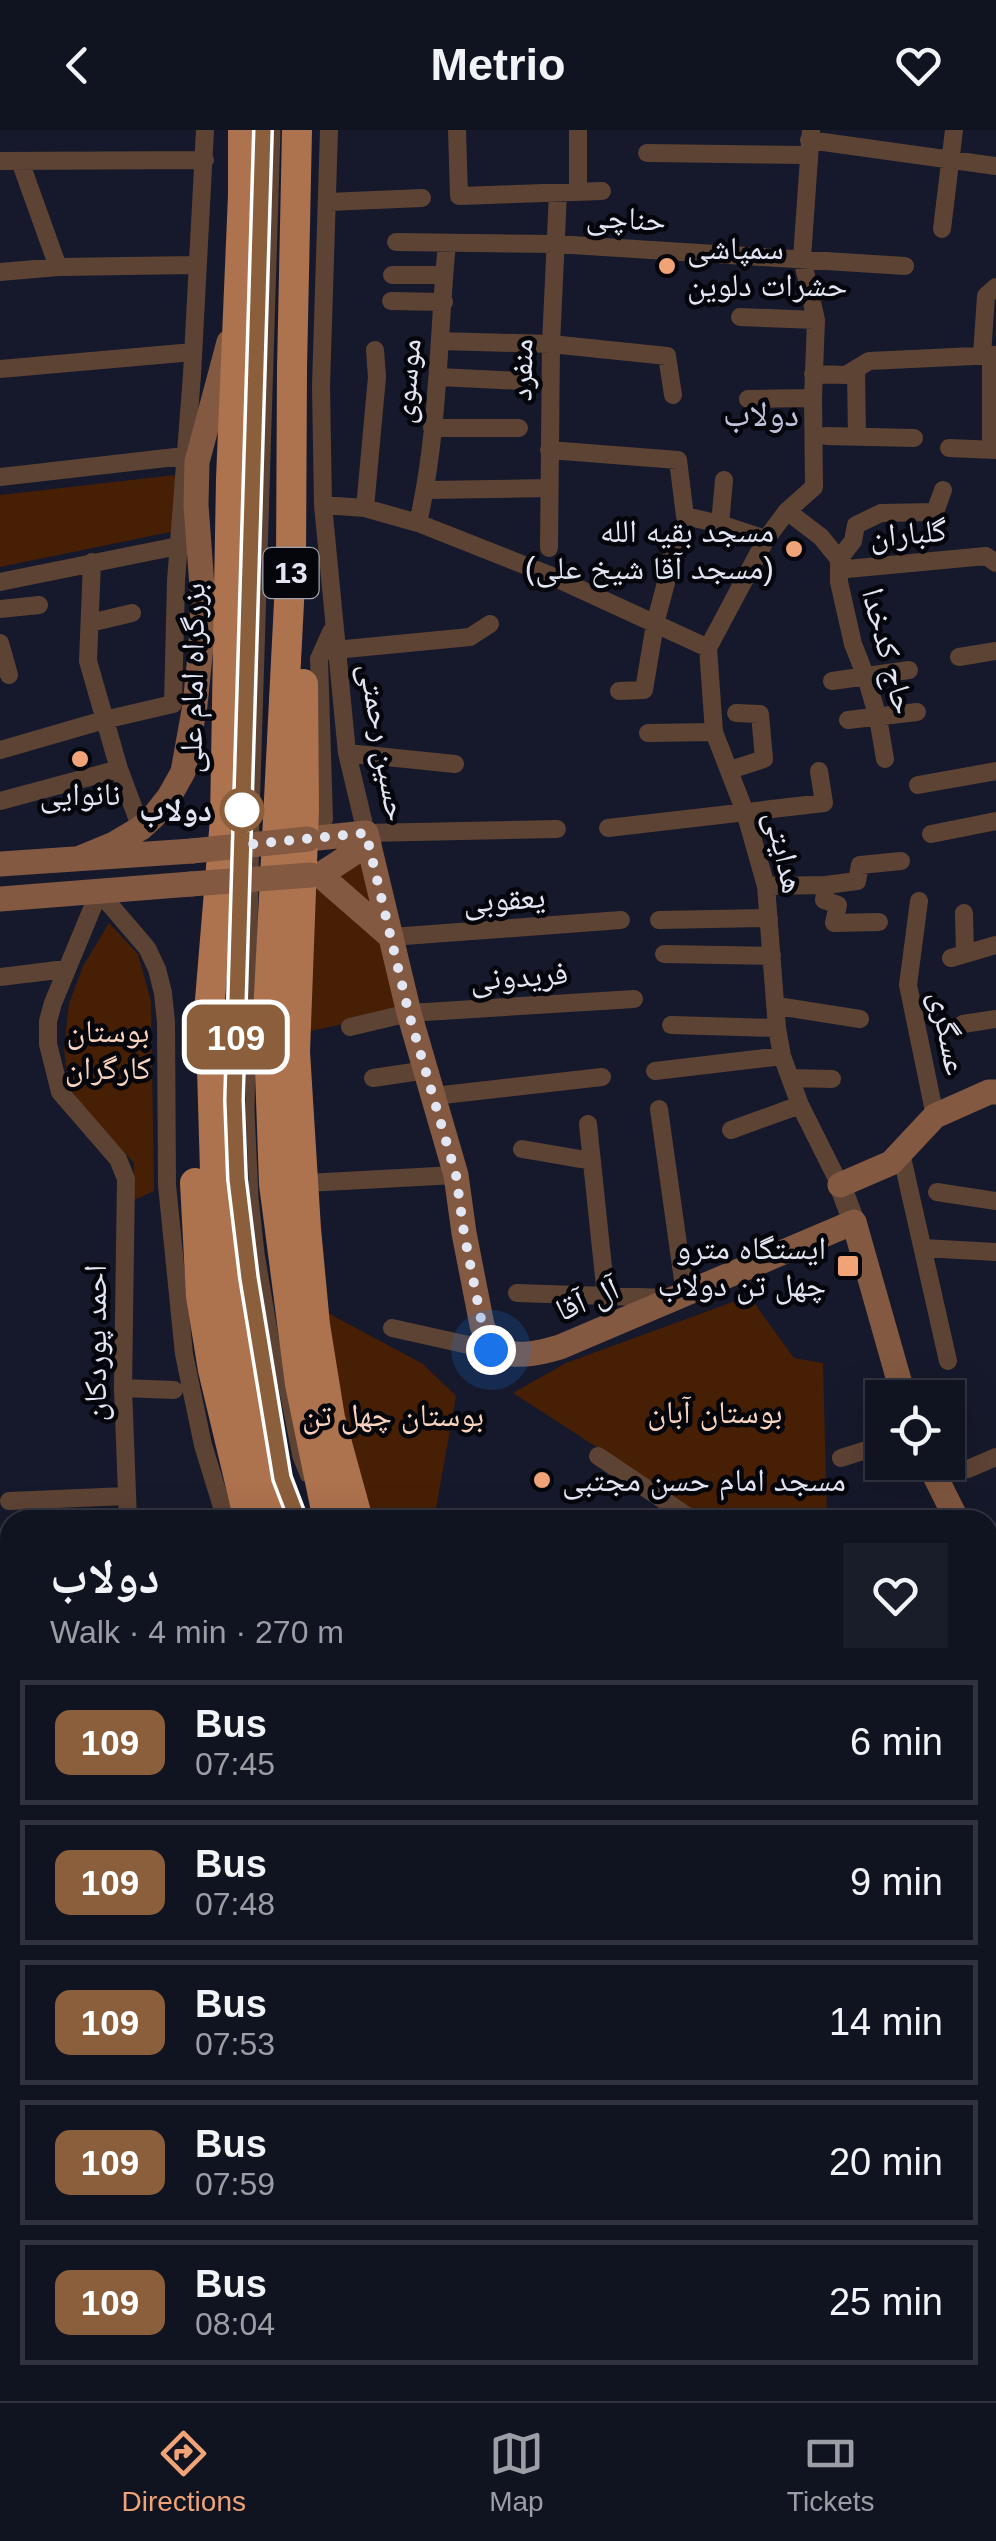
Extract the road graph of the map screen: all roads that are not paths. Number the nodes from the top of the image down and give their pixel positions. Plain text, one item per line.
1 (205, 130) edge
2 (243, 130) edge
3 (262, 130) edge
4 (276, 130) edge
5 (297, 130) edge
6 (329, 130) edge
7 (456, 130) edge
8 (578, 130) edge
9 (954, 130) edge
10 (810, 142) edge
11 (648, 154) dead end
12 (205, 160) junction
13 (950, 160) junction
14 (0, 161) edge
15 (20, 161) junction
16 (996, 166) edge
17 (578, 192) junction
18 (602, 192) dead end
19 (558, 193) junction
20 (422, 198) dead end
21 (328, 202) junction
22 (942, 229) dead end
23 (396, 242) dead end
24 (447, 243) junction
25 (556, 244) junction
26 (802, 258) junction
27 (196, 265) junction
28 (905, 266) dead end
29 (58, 267) junction
30 (0, 272) edge
31 (392, 275) dead end
32 (444, 275) junction
33 (996, 287) edge
34 (391, 301) dead end
35 (444, 302) junction
36 (239, 303) junction
37 (991, 307) edge
38 (740, 317) dead end
39 (816, 320) junction
40 (440, 341) junction
41 (551, 344) junction
42 (375, 350) dead end
43 (193, 352) junction
44 (990, 355) edge
45 (856, 369) junction
46 (0, 370) edge
47 (813, 374) junction
48 (438, 377) junction
49 (522, 381) dead end
50 (673, 395) dead end
51 (812, 398) junction
52 (748, 399) dead end
53 (432, 428) junction
54 (519, 428) dead end
55 (826, 436) dead end
56 (856, 437) junction
57 (914, 438) dead end
58 (949, 448) dead end
59 (550, 450) junction
60 (994, 450) edge
61 (184, 456) junction
62 (0, 476) edge
63 (724, 480) dead end
64 (549, 488) junction
65 (426, 490) junction
66 (943, 490) dead end
67 (323, 505) junction
68 (365, 508) junction
69 (788, 511) junction
70 (418, 523) junction
71 (720, 524) junction
72 (766, 539) junction
73 (673, 542) dead end
74 (178, 546) junction
75 (550, 548) dead end
76 (839, 559) junction
77 (92, 562) junction
78 (996, 562) edge
79 (291, 563) junction
80 (0, 582) edge
81 (38, 605) dead end
82 (0, 609) edge
83 (132, 614) dead end
84 (90, 623) junction
85 (490, 624) dead end
86 (655, 624) junction
87 (334, 627) junction
88 (708, 648) junction
89 (1, 650) edge
90 (336, 650) junction
91 (996, 651) edge
92 (959, 657) dead end
93 (910, 670) dead end
94 (9, 676) dead end
95 (866, 676) junction
96 (832, 681) dead end
97 (618, 691) dead end
98 (917, 712) dead end
99 (736, 713) dead end
100 (878, 718) junction
101 (104, 720) junction
102 (848, 720) dead end
103 (714, 732) junction
104 (648, 733) dead end
105 (0, 750) edge
106 (347, 754) junction
107 (885, 759) dead end
108 (455, 764) dead end
109 (119, 769) junction
110 (730, 770) junction
111 (819, 771) dead end
112 (996, 771) edge
113 (918, 785) dead end
114 (0, 801) edge
115 (746, 812) junction
116 (996, 821) edge
117 (140, 828) junction
118 (608, 828) dead end
119 (556, 829) dead end
120 (931, 834) dead end
121 (310, 838) junction
122 (368, 838) junction
123 (80, 858) junction
124 (902, 861) dead end
125 (0, 864) edge
126 (316, 875) junction
127 (826, 885) junction
128 (766, 886) junction
129 (99, 892) junction
130 (0, 899) edge
131 (919, 901) dead end
132 (964, 913) dead end
133 (769, 918) junction
134 (622, 920) dead end
135 (659, 920) dead end
136 (879, 922) dead end
137 (391, 937) junction
138 (996, 945) edge
139 (664, 954) dead end
140 (772, 956) junction
141 (66, 969) junction
142 (0, 977) edge
143 (634, 998) dead end
144 (210, 1000) junction
145 (777, 1006) junction
146 (409, 1014) junction
147 (860, 1019) dead end
148 (996, 1019) edge
149 (963, 1024) dead end
150 (671, 1026) dead end
151 (350, 1027) dead end
152 (777, 1028) junction
153 (782, 1056) junction
154 (427, 1070) junction
155 (655, 1070) dead end
156 (602, 1076) dead end
157 (373, 1078) dead end
158 (790, 1078) junction
159 (832, 1079) dead end
160 (996, 1092) edge
161 (434, 1096) junction
162 (800, 1106) junction
163 (659, 1109) dead end
164 (935, 1116) junction
165 (588, 1124) dead end
166 (731, 1130) dead end
167 (522, 1149) dead end
168 (901, 1153) junction
169 (592, 1161) junction
170 (456, 1175) junction
171 (306, 1183) dead end
172 (840, 1185) junction
173 (937, 1192) dead end
174 (996, 1201) edge
175 (854, 1222) junction
176 (923, 1248) junction
177 (996, 1252) edge
178 (517, 1293) dead end
179 (606, 1296) junction
180 (679, 1296) junction
181 (392, 1328) dead end
182 (491, 1350) junction
183 (948, 1360) dead end
184 (899, 1380) edge
185 (124, 1388) junction
186 (174, 1390) dead end
187 (865, 1451) edge
188 (598, 1456) dead end
189 (996, 1457) edge
190 (842, 1458) dead end
191 (968, 1469) dead end
192 (937, 1480) edge
193 (127, 1496) junction
194 (10, 1501) dead end
195 (128, 1510) edge
196 (223, 1510) edge
197 (247, 1510) edge
198 (274, 1510) edge
199 (294, 1510) edge
200 (322, 1510) edge
201 (325, 1510) edge
202 (355, 1510) edge
203 (675, 1510) edge
204 (952, 1510) edge

1 - 12 street
2 - 36 highway, بزرگراه امام علی / 13
3 - 199 lane
4 - 200 lane
5 - 79 highway, 13
6 - 21 street, حسین رحمتی
7 - 19 street
8 - 17 street
9 - 13 street
10 - 11 street
10 - 13 street
10 - 26 street
12 - 15 street
12 - 27 street
13 - 16 street
13 - 22 street
14 - 15 street
15 - 29 street
17 - 18 street
17 - 19 street
19 - 25 street, منفرد
20 - 21 street
21 - 67 street, حسین رحمتی
23 - 24 street, حناچی
24 - 25 street, حناچی
24 - 32 street, موسوی
25 - 26 street, حناچی
25 - 41 street, منفرد
26 - 28 street, حناچی
26 - 39 street
27 - 29 street
27 - 43 street
29 - 30 street
31 - 32 street
32 - 35 street, موسوی
33 - 37 street
34 - 35 street
35 - 40 street, موسوی
36 - 117 main road
36 - 144 highway, بزرگراه امام علی / 13
37 - 44 street
38 - 39 street
39 - 47 street
40 - 41 street
40 - 48 street, موسوی
41 - 50 street
41 - 59 street, منفرد
42 - 68 street, موسوی
43 - 46 street
43 - 61 street
44 - 45 street
44 - 60 street
45 - 47 street
45 - 56 street
47 - 51 street
48 - 49 street
48 - 53 street, موسوی
51 - 52 street
51 - 69 street
53 - 54 street
53 - 65 street, موسوی
55 - 56 street
56 - 57 street
58 - 60 street
59 - 64 street, منفرد
59 - 71 street
61 - 62 street
61 - 74 street
63 - 71 street
64 - 65 street
64 - 75 street, منفرد
65 - 70 street, موسوی
66 - 76 street
67 - 68 street
67 - 87 street, حسین رحمتی
68 - 70 street
69 - 72 street
69 - 76 street, گلباران
70 - 86 street
71 - 72 street
72 - 88 street
73 - 86 street
74 - 77 street
74 - 101 street
76 - 78 street, گلباران
76 - 95 street, حاج کدخدا
77 - 80 street
77 - 84 street
79 - 201 highway, 13
79 - 202 highway
81 - 82 street
83 - 84 street
84 - 101 street
85 - 90 street
86 - 88 street
86 - 97 street
87 - 90 street, حسین رحمتی
87 - 121 street
88 - 103 street, هدایتی
89 - 94 street
90 - 106 street, حسین رحمتی
91 - 92 street
93 - 95 street
95 - 96 street
95 - 100 street, حاج کدخدا
98 - 100 street
99 - 110 street
100 - 102 street
100 - 107 street, حاج کدخدا
101 - 105 street
101 - 109 street
103 - 104 street
103 - 110 street, هدایتی
106 - 108 street
106 - 122 street, حسین رحمتی
109 - 114 street
109 - 117 street
110 - 115 street, هدایتی
111 - 115 street
112 - 113 street
115 - 118 street
115 - 128 street, هدایتی
116 - 120 street
117 - 123 main road
119 - 122 street
121 - 122 main road
121 - 123 main road, bridge
122 - 126 main road
122 - 137 main road, حسین رحمتی
123 - 125 main road
124 - 127 street
126 - 129 main road, bridge
126 - 137 main road
127 - 128 street
127 - 136 street
128 - 133 street, هدایتی
129 - 130 main road
129 - 141 street
129 - 196 street
131 - 164 street, عسگری
132 - 138 street
133 - 135 street
133 - 140 street, هدایتی
134 - 137 street, یعقوبی
137 - 146 main road, حسین رحمتی
139 - 140 street
140 - 145 street, هدایتی
141 - 142 street
141 - 185 street, احمد پوردکان
143 - 146 street, فریدونی
144 - 197 highway
144 - 198 highway, بزرگراه امام علی / 13
145 - 147 street
145 - 152 street, هدایتی
146 - 151 street, فریدونی
146 - 154 main road, حسین رحمتی
148 - 149 street
150 - 152 street
152 - 153 street, هدایتی
153 - 155 street
153 - 158 street, هدایتی
154 - 157 street
154 - 161 main road, حسین رحمتی
156 - 161 street
158 - 159 street
158 - 162 street, هدایتی
160 - 164 main road
161 - 170 main road, حسین رحمتی
162 - 166 street
162 - 172 street, هدایتی
163 - 180 street
164 - 168 main road
165 - 169 street
167 - 169 street
168 - 172 main road
168 - 176 street
169 - 179 street
170 - 171 street
170 - 182 main road, حسین رحمتی
172 - 175 street
173 - 174 street
175 - 180 main road, آل آقا
175 - 184 main road
176 - 177 street
176 - 183 street
178 - 179 street
179 - 180 street
180 - 182 main road, آل آقا
181 - 182 street, آل آقا
185 - 186 street
185 - 193 street, احمد پوردکان
187 - 190 street
188 - 203 street
189 - 191 street
192 - 204 main road
193 - 194 street
193 - 195 street, احمد پوردکان

